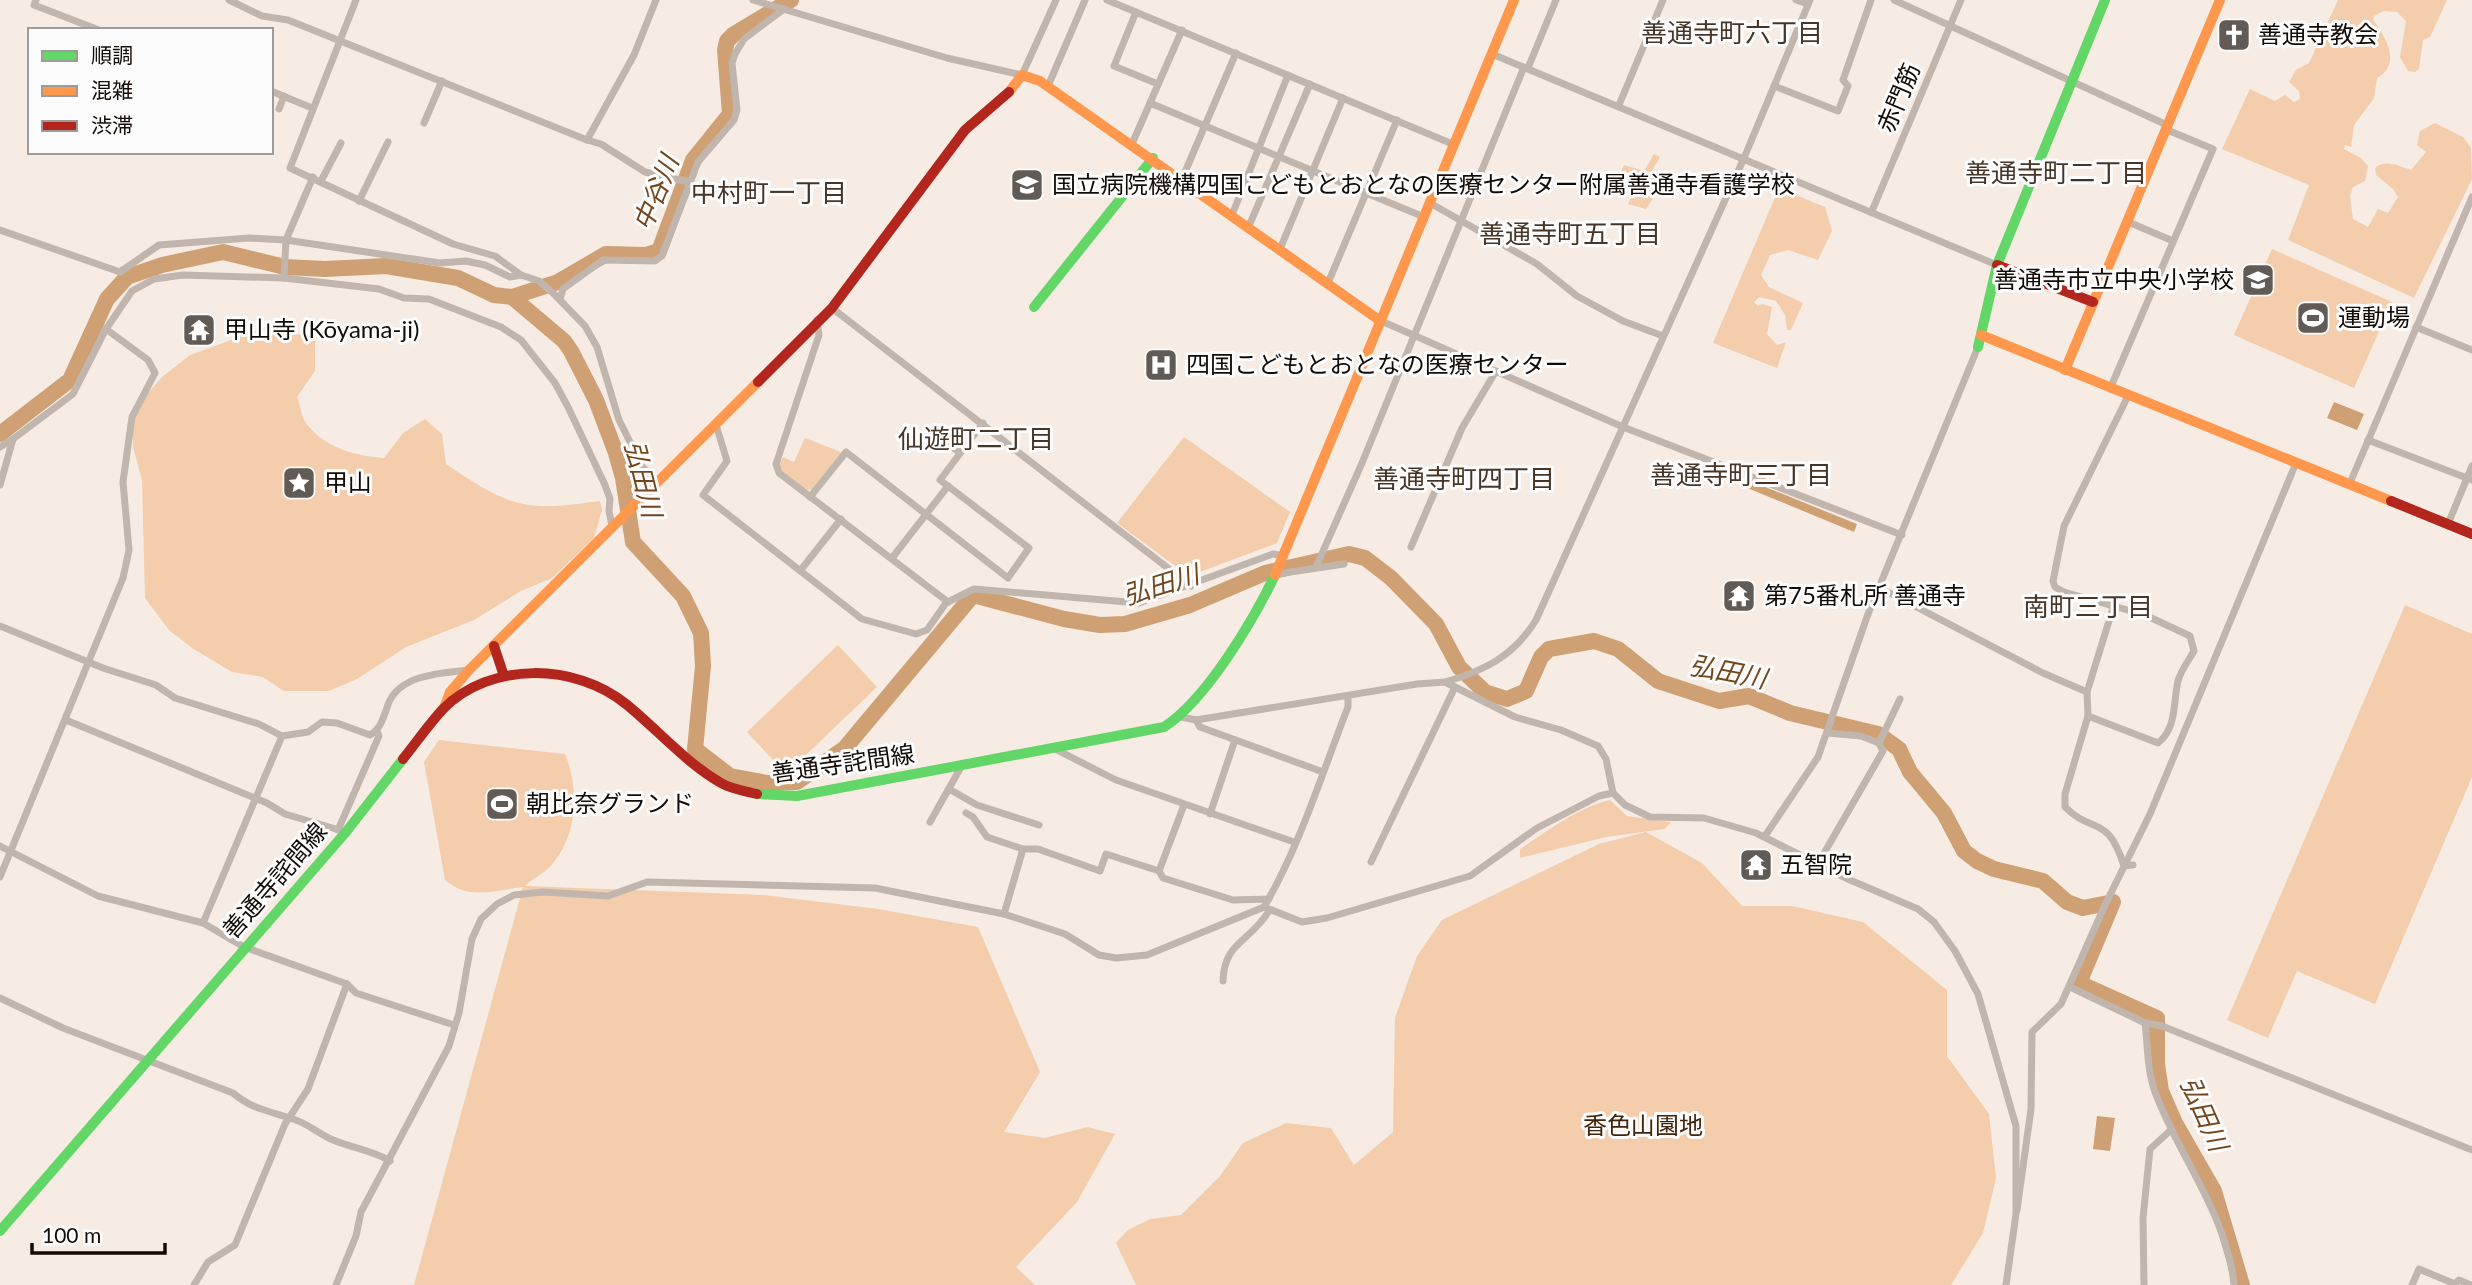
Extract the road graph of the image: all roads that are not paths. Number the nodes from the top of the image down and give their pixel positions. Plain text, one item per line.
1 (36, 0) edge
2 (229, 0) edge
3 (356, 0) edge
4 (656, 0) edge
5 (754, 0) edge
6 (1056, 0) edge
7 (1085, 0) edge
8 (1107, 0) edge
9 (1514, 0) edge
10 (1556, 0) edge
11 (1663, 0) edge
12 (1796, 0) edge
13 (1871, 0) edge
14 (1894, 0) edge
15 (1961, 0) edge
16 (2105, 0) edge
17 (2220, 0) edge
18 (1809, 2) edge
19 (784, 9) junction
20 (1136, 12) junction
21 (1951, 25) junction
22 (94, 28) edge
23 (1182, 30) junction
24 (340, 40) junction
25 (1236, 53) junction
26 (1492, 54) junction
27 (1526, 67) junction
28 (1022, 75) junction
29 (1289, 75) junction
30 (442, 80) junction
31 (2072, 80) junction
32 (1158, 84) junction
33 (1310, 84) junction
34 (1048, 86) junction
35 (1774, 86) junction
36 (273, 92) edge
37 (284, 96) junction
38 (1343, 98) junction
39 (1150, 103) junction
40 (1619, 105) junction
41 (312, 108) junction
42 (279, 109) dead end
43 (1397, 120) junction
44 (424, 123) dead end
45 (1205, 125) junction
46 (2166, 127) junction
47 (587, 140) junction
48 (388, 142) dead end
49 (341, 143) dead end
50 (1132, 144) junction
51 (1455, 145) junction
52 (1259, 148) junction
53 (1279, 156) junction
54 (1153, 158) junction
55 (1744, 158) junction
56 (1313, 170) junction
57 (313, 177) junction
58 (1182, 179) junction
59 (321, 181) junction
60 (689, 182) junction
61 (1366, 193) junction
62 (2472, 197) edge
63 (359, 201) junction
64 (1430, 203) junction
65 (1871, 211) junction
66 (1232, 215) junction
67 (1424, 217) junction
68 (1463, 219) junction
69 (2126, 221) junction
70 (1249, 226) junction
71 (0, 230) edge
72 (286, 240) junction
73 (2173, 241) junction
74 (1279, 248) junction
75 (1997, 265) junction
76 (521, 275) junction
77 (284, 278) junction
78 (1328, 283) junction
79 (557, 296) junction
80 (2093, 303) junction
81 (1034, 307) dead end
82 (832, 308) junction
83 (817, 320) junction
84 (1379, 320) junction
85 (2416, 327) junction
86 (106, 329) junction
87 (1415, 335) junction
88 (1980, 335) junction
89 (1663, 336) junction
90 (1978, 347) joint
91 (2472, 350) edge
92 (2064, 370) junction
93 (1496, 371) junction
94 (2110, 389) junction
95 (2128, 396) junction
96 (983, 423) junction
97 (716, 425) junction
98 (1623, 427) junction
99 (932, 432) dead end
100 (13, 439) junction
101 (2368, 440) junction
102 (0, 447) edge
103 (960, 453) junction
104 (2296, 463) junction
105 (2472, 467) edge
106 (2470, 479) edge
107 (657, 483) junction
108 (2350, 483) junction
109 (0, 485) edge
110 (948, 486) junction
111 (810, 497) junction
112 (926, 514) junction
113 (841, 519) junction
114 (615, 524) junction
115 (2448, 524) junction
116 (2472, 534) edge
117 (1902, 535) junction
118 (1411, 547) dead end
119 (892, 558) junction
120 (1283, 558) junction
121 (1344, 564) dead end
122 (1316, 567) junction
123 (800, 571) junction
124 (1276, 574) junction
125 (1008, 578) junction
126 (1191, 586) junction
127 (1880, 588) junction
128 (1009, 594) junction
129 (948, 603) junction
130 (2113, 608) junction
131 (0, 626) edge
132 (494, 646) junction
133 (90, 663) junction
134 (469, 670) junction
135 (504, 676) junction
136 (1445, 682) junction
137 (1455, 687) junction
138 (2087, 692) junction
139 (1348, 697) junction
140 (1900, 699) dead end
141 (444, 708) junction
142 (2088, 716) junction
143 (1180, 717) junction
144 (66, 720) junction
145 (1196, 720) junction
146 (377, 731) junction
147 (1828, 731) junction
148 (282, 736) junction
149 (1236, 740) junction
150 (1879, 743) junction
151 (1055, 749) junction
152 (961, 766) junction
153 (1323, 772) junction
154 (949, 789) junction
155 (1613, 793) junction
156 (255, 800) junction
157 (1184, 805) junction
158 (966, 813) dead end
159 (1210, 814) junction
160 (930, 822) dead end
161 (1040, 825) dead end
162 (342, 831) junction
163 (1765, 836) junction
164 (1294, 842) junction
165 (0, 846) edge
166 (1023, 849) junction
167 (12, 851) junction
168 (1371, 862) dead end
169 (1819, 862) junction
170 (2128, 866) junction
171 (1159, 871) junction
172 (0, 877) edge
173 (1269, 899) junction
174 (1267, 909) junction
175 (1004, 914) junction
176 (203, 923) junction
177 (244, 947) junction
178 (1223, 981) dead end
179 (347, 985) junction
180 (2070, 987) junction
181 (0, 998) edge
182 (2148, 1024) junction
183 (454, 1025) junction
184 (149, 1059) junction
185 (292, 1118) junction
186 (2171, 1130) junction
187 (2472, 1150) edge
188 (390, 1161) junction
189 (2016, 1213) junction
190 (0, 1231) edge
191 (194, 1285) edge
192 (336, 1285) edge
193 (2006, 1285) edge
194 (2144, 1285) edge
195 (2234, 1285) edge
196 (2412, 1285) edge
197 (2472, 1285) edge

1 - 22 street
2 - 24 street
3 - 24 street
4 - 47 street
5 - 19 street
6 - 28 street
7 - 34 street
8 - 20 street
9 - 26 street, 善通寺詫間線
10 - 27 street
11 - 40 street
12 - 18 street
13 - 35 street
14 - 21 street
15 - 21 street, 赤門筋
16 - 31 street
17 - 46 street
18 - 35 street
19 - 28 street
19 - 60 street
20 - 23 street
20 - 32 street
21 - 31 street
21 - 65 street, 赤門筋
23 - 25 street
23 - 32 street
24 - 30 street
24 - 41 street
25 - 29 street
25 - 45 street
26 - 27 street
26 - 51 street, 善通寺詫間線
27 - 40 street
27 - 68 street
28 - 34 street
28 - 82 street
29 - 33 street
29 - 52 street
30 - 44 street
30 - 47 street
31 - 46 street
31 - 75 street
32 - 39 street
33 - 38 street
33 - 53 street
34 - 50 street
35 - 55 street
36 - 37 street
37 - 41 street
37 - 42 street
38 - 43 street
38 - 56 street
39 - 45 street
39 - 50 street
40 - 55 street
41 - 57 street
43 - 51 street
43 - 61 street
45 - 52 street
45 - 58 street
46 - 69 street
46 - 73 street
47 - 60 street
48 - 63 street
49 - 59 street
50 - 54 street
51 - 64 street, 善通寺詫間線
52 - 53 street
52 - 66 street
53 - 56 street
53 - 70 street
54 - 58 street
54 - 81 street
55 - 65 street
55 - 89 street
56 - 61 street
56 - 74 street
57 - 59 street
57 - 72 street
58 - 66 street
59 - 63 street
60 - 79 street
61 - 67 street
61 - 78 street
62 - 85 street
63 - 76 street
64 - 67 street, 善通寺詫間線
64 - 68 street
65 - 75 street
66 - 70 street
67 - 84 street, 善通寺詫間線
68 - 87 street
68 - 89 street
69 - 73 street
69 - 80 street
70 - 74 street
71 - 72 street
72 - 76 street
72 - 77 street
73 - 94 street
74 - 78 street
75 - 80 street
75 - 88 street
76 - 79 street
77 - 86 street
77 - 114 street
78 - 84 street
79 - 107 street
80 - 92 street
82 - 83 street
82 - 96 street
83 - 97 street
83 - 111 street
84 - 87 street
84 - 120 street, 善通寺詫間線
85 - 91 street
85 - 101 street
86 - 100 street
86 - 133 street
87 - 93 street
87 - 122 street
88 - 90 street
88 - 92 street
89 - 98 street
90 - 117 street
92 - 94 street
93 - 98 street
93 - 118 street
94 - 95 street
95 - 104 street
95 - 130 street
96 - 103 street
96 - 126 street
97 - 107 street
97 - 123 street
98 - 117 street
98 - 136 street
99 - 103 street
100 - 102 street
100 - 109 street
101 - 106 street
101 - 108 street
103 - 110 street
104 - 108 street
104 - 170 street
105 - 106 street
106 - 115 street
107 - 114 street
108 - 115 street
110 - 112 street
110 - 125 street
111 - 112 street
111 - 113 street
112 - 119 street
112 - 125 street
113 - 119 street
113 - 123 street
114 - 132 street
115 - 116 street
117 - 127 street
119 - 129 street
120 - 124 street, 善通寺詫間線
120 - 126 street
121 - 122 street
122 - 124 street
123 - 129 street
124 - 143 street, 善通寺詫間線
125 - 128 street
126 - 128 street
127 - 138 street
127 - 147 street
128 - 129 street
130 - 138 street
130 - 142 street
131 - 133 street
132 - 134 street
132 - 135 street
133 - 144 street
133 - 148 street
134 - 141 street
134 - 146 street
135 - 141 street, 善通寺詫間線
135 - 152 street, 善通寺詫間線
136 - 137 street
136 - 139 street
137 - 155 street
137 - 168 street
138 - 142 street
139 - 145 street
139 - 153 street
140 - 150 street
141 - 162 street, 善通寺詫間線
142 - 170 street
143 - 145 street
143 - 151 street, 善通寺詫間線
144 - 156 street
144 - 167 street
145 - 149 street
146 - 148 street
146 - 162 street
147 - 150 street
147 - 163 street
148 - 156 street
149 - 153 street
149 - 159 street
150 - 169 street
151 - 152 street, 善通寺詫間線
151 - 157 street
152 - 154 street
153 - 164 street
154 - 160 street
154 - 161 street
155 - 163 street
155 - 174 street
156 - 162 street
156 - 176 street
157 - 159 street
157 - 171 street
158 - 166 street
159 - 164 street
162 - 177 street, 善通寺詫間線
163 - 169 street
164 - 173 street
165 - 167 street
166 - 171 street
166 - 175 street
167 - 172 street
167 - 176 street
169 - 189 street
170 - 180 street
171 - 173 street
173 - 174 street
174 - 175 street
174 - 178 street
175 - 183 street
176 - 177 street
177 - 179 street
177 - 184 street, 善通寺詫間線
179 - 183 street
179 - 185 street
180 - 182 street
180 - 189 street
181 - 184 street
182 - 186 street
182 - 187 street
183 - 188 street
184 - 185 street
184 - 190 street, 善通寺詫間線
185 - 188 street
185 - 191 street
186 - 194 street
186 - 195 street
188 - 192 street
189 - 193 street
196 - 197 street

